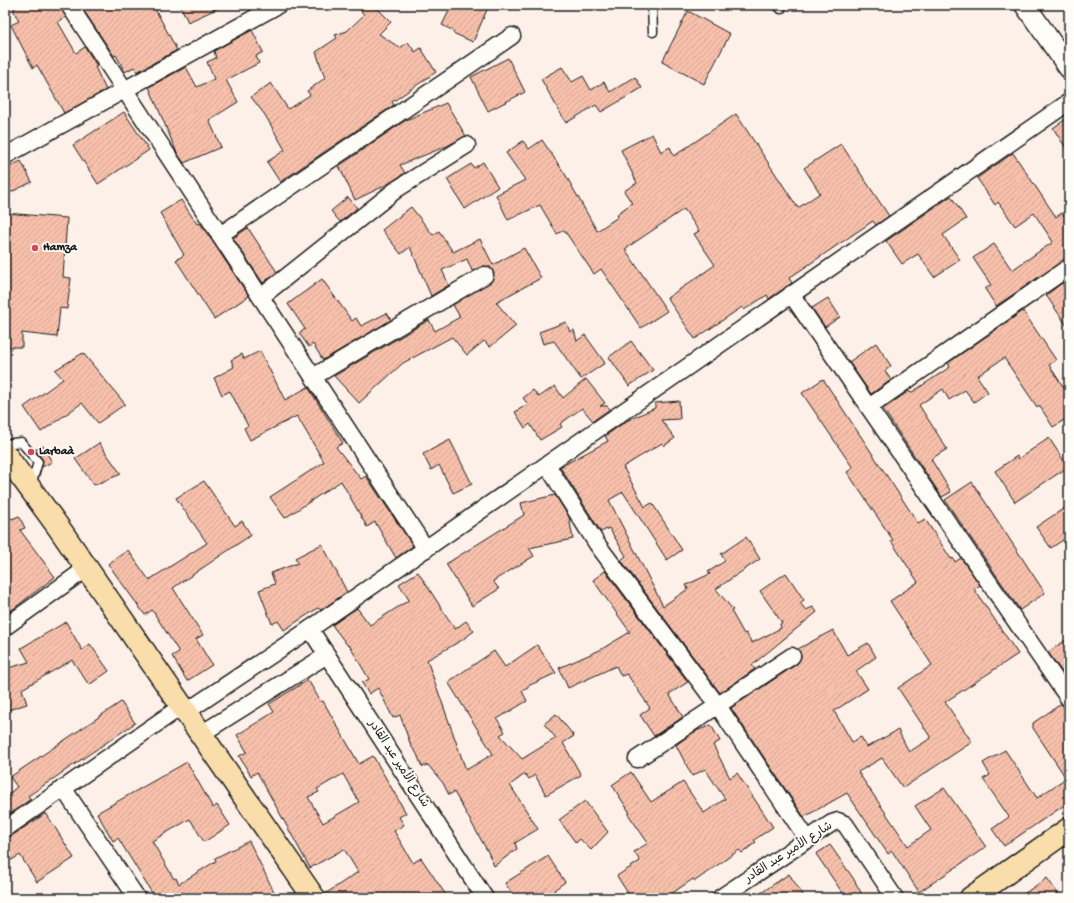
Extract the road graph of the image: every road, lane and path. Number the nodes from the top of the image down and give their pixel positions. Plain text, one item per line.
1 (69, 5) edge
2 (278, 5) edge
3 (652, 5) edge
4 (1025, 5) edge
5 (653, 32) dead end
6 (512, 36) dead end
7 (1069, 68) edge
8 (125, 89) junction
9 (1069, 102) edge
10 (468, 145) dead end
11 (5, 156) edge
12 (220, 235) junction
13 (1069, 268) edge
14 (485, 275) dead end
15 (791, 294) junction
16 (260, 296) junction
17 (313, 377) junction
18 (869, 407) junction
19 (5, 444) edge
20 (5, 454) edge
21 (547, 465) junction
22 (30, 488) junction
23 (426, 549) junction
24 (87, 568) junction
25 (5, 627) edge
26 (310, 629) junction
27 (327, 655) junction
28 (792, 656) dead end
29 (1069, 699) edge
30 (718, 706) junction
31 (184, 709) junction
32 (201, 734) junction
33 (637, 759) dead end
34 (63, 788) junction
35 (5, 829) edge
36 (1069, 829) edge
37 (808, 840) junction
38 (137, 898) edge
39 (314, 898) edge
40 (485, 898) edge
41 (720, 898) edge
42 (895, 898) edge
43 (971, 898) edge

1 - 8 street
2 - 8 street
3 - 5 lane
4 - 7 street
6 - 12 street
8 - 11 street
8 - 12 street
9 - 15 street
10 - 16 street
12 - 16 street
13 - 18 street
14 - 17 street
15 - 18 street
15 - 21 street
16 - 17 street
17 - 23 street
18 - 29 street
19 - 22 lane
20 - 22 main road
21 - 23 street
21 - 30 street
22 - 24 main road
23 - 26 street
24 - 25 street
24 - 31 main road
26 - 27 street, شارع الأمير عبد القادر
26 - 31 street
27 - 32 street
27 - 40 street, شارع الأمير عبد القادر
28 - 30 street
30 - 33 street
30 - 37 street
31 - 32 main road
31 - 34 street
32 - 39 main road
34 - 35 street
34 - 38 street
36 - 43 main road
37 - 41 street, شارع الأمير عبد القادر
37 - 42 street, شارع الأمير عبد القادر

